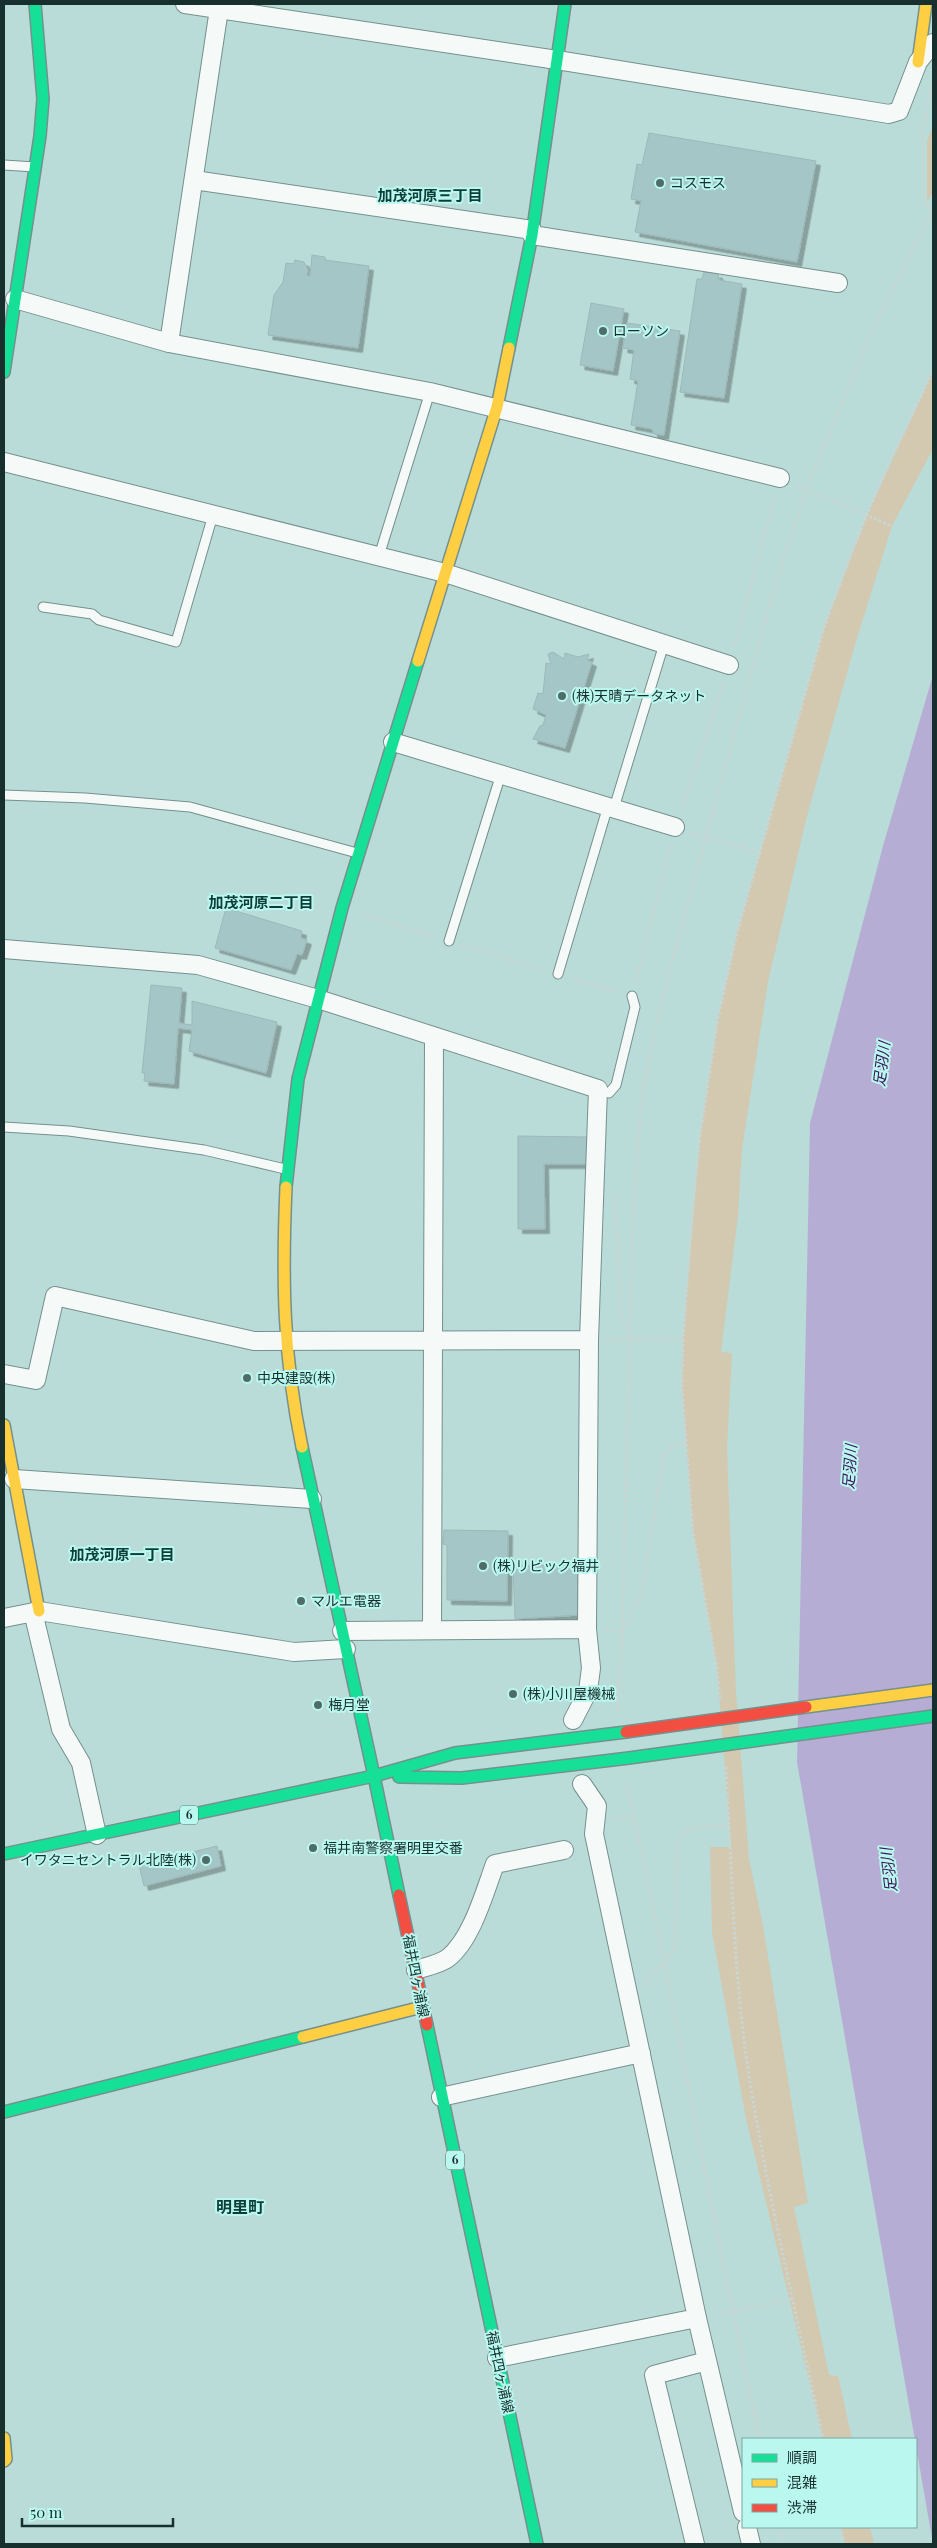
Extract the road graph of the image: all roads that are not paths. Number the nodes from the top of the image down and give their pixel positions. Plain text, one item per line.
1 (35, 4) edge
2 (185, 4) edge
3 (565, 4) edge
4 (926, 4) edge
5 (219, 9) junction
6 (933, 44) edge
7 (556, 60) junction
8 (918, 62) junction
9 (4, 165) edge
10 (35, 168) junction
11 (194, 180) junction
12 (532, 233) junction
13 (838, 283) dead end
14 (15, 299) junction
15 (169, 343) junction
16 (4, 372) edge
17 (430, 392) junction
18 (497, 407) junction
19 (4, 462) edge
20 (780, 478) road end
21 (213, 515) junction
22 (379, 556) junction
23 (445, 573) junction
24 (43, 607) dead end
25 (664, 644) junction
26 (729, 664) road end
27 (393, 742) junction
28 (501, 774) junction
29 (4, 795) edge
30 (611, 807) junction
31 (676, 827) road end
32 (358, 853) junction
33 (450, 942) road end
34 (4, 949) edge
35 (558, 974) road end
36 (632, 996) road end
37 (318, 999) junction
38 (434, 1037) junction
39 (598, 1089) junction
40 (4, 1127) edge
41 (286, 1170) junction
42 (433, 1340) junction
43 (589, 1340) junction
44 (285, 1341) junction
45 (4, 1374) edge
46 (4, 1425) edge
47 (14, 1479) junction
48 (312, 1500) junction
49 (36, 1612) junction
50 (4, 1618) edge
51 (587, 1628) junction
52 (432, 1630) junction
53 (342, 1631) junction
54 (346, 1649) junction
55 (933, 1690) edge
56 (933, 1716) edge
57 (573, 1720) dead end
58 (374, 1776) junction
59 (582, 1784) dead end
60 (97, 1835) junction
61 (564, 1850) dead end
62 (4, 1854) edge
63 (416, 1970) junction
64 (422, 2007) junction
65 (641, 2053) junction
66 (441, 2097) junction
67 (4, 2112) edge
68 (697, 2318) junction
69 (497, 2358) junction
70 (707, 2361) junction
71 (4, 2438) edge
72 (4, 2461) edge
73 (742, 2508) edge
74 (747, 2528) edge
75 (537, 2544) edge
76 (695, 2544) edge
77 (751, 2544) edge

1 - 10 street
2 - 5 street
3 - 7 street, 福井四ヶ浦線
4 - 8 street
5 - 7 street
5 - 11 street
6 - 8 street
7 - 8 street
7 - 12 street, 福井四ヶ浦線
9 - 10 lane
10 - 14 street
11 - 12 street
11 - 15 street
12 - 13 street
12 - 18 street, 福井四ヶ浦線
14 - 15 street
14 - 16 street
15 - 17 street
17 - 18 street
17 - 22 lane
18 - 20 street
18 - 23 street, 福井四ヶ浦線
19 - 21 street
21 - 22 street
21 - 24 lane
22 - 23 street
23 - 25 street
23 - 27 street, 福井四ヶ浦線
25 - 26 street
25 - 30 lane
27 - 28 street
27 - 32 street, 福井四ヶ浦線
28 - 30 street
28 - 33 lane
29 - 32 lane
30 - 31 street
30 - 35 lane
32 - 37 street, 福井四ヶ浦線
34 - 37 street
36 - 39 lane
37 - 38 street
37 - 41 street, 福井四ヶ浦線
38 - 39 street
38 - 42 street
39 - 43 street
40 - 41 lane
41 - 44 street, 福井四ヶ浦線
42 - 43 street
42 - 44 street
42 - 52 street
43 - 51 street
44 - 45 street
44 - 48 street, 福井四ヶ浦線
46 - 47 street
47 - 48 street
47 - 49 street
48 - 53 street, 福井四ヶ浦線
49 - 50 street
49 - 54 street
49 - 60 street
51 - 52 street
51 - 57 street
52 - 53 street
53 - 54 street, 福井四ヶ浦線
54 - 58 street, 福井四ヶ浦線
55 - 58 street, bridge
56 - 58 street, bridge
58 - 60 street, 6
58 - 63 street, 福井四ヶ浦線 / 6
59 - 65 street
60 - 62 street, 6
61 - 63 street
63 - 64 street, 福井四ヶ浦線 / 6
64 - 66 street, 福井四ヶ浦線 / 6
64 - 67 street
65 - 66 street
65 - 68 street
66 - 69 street, 福井四ヶ浦線 / 6
68 - 69 street
68 - 70 street
69 - 75 street, 福井四ヶ浦線 / 6
70 - 73 street
70 - 76 street
71 - 72 street
74 - 77 street

